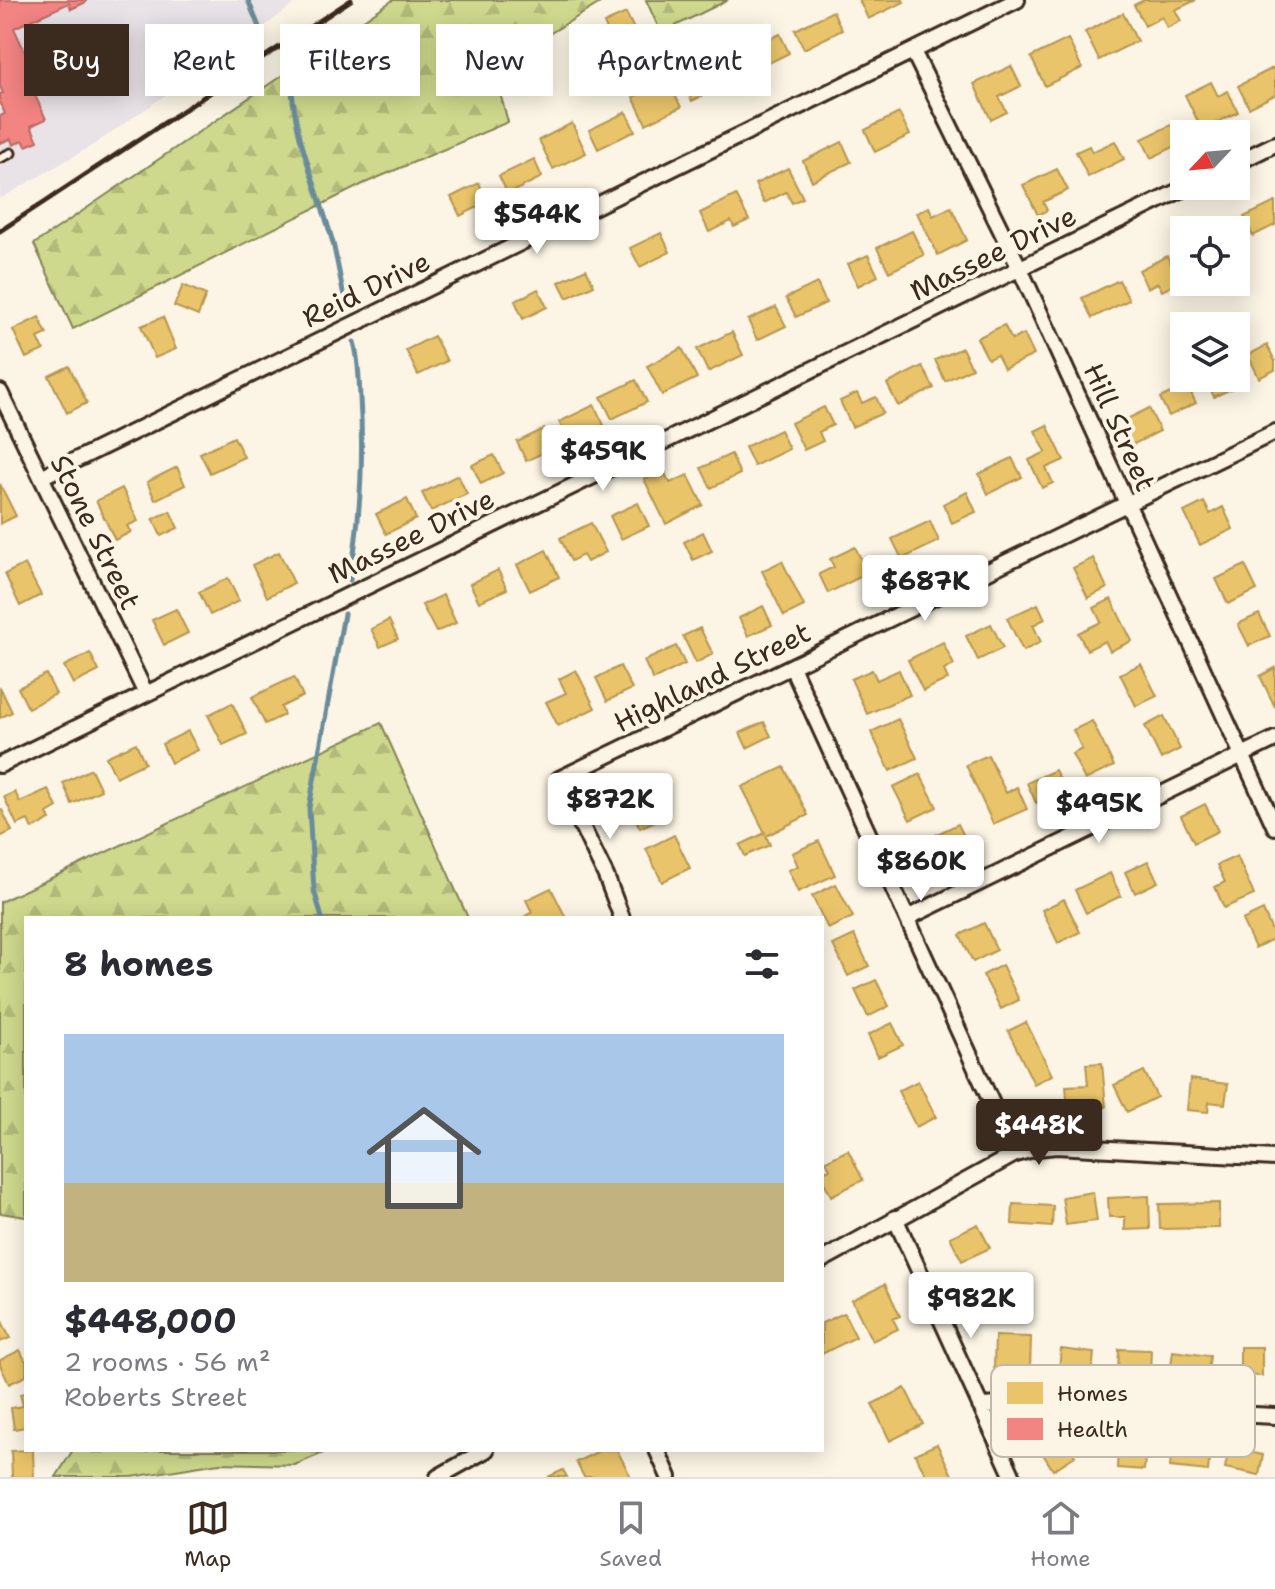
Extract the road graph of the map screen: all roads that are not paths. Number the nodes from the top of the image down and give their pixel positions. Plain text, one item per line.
1 (1017, 0) edge
2 (913, 51) junction
3 (1275, 144) edge
4 (11, 153) dead end
5 (1250, 156) edge
6 (0, 158) edge
7 (1170, 195) edge
8 (1020, 269) junction
9 (0, 392) edge
10 (1275, 432) edge
11 (41, 477) junction
12 (1127, 503) junction
13 (792, 667) junction
14 (146, 694) junction
15 (1275, 739) edge
16 (1242, 755) junction
17 (0, 765) edge
18 (1275, 827) edge
19 (621, 916) edge
20 (907, 918) junction
21 (1015, 1154) junction
22 (1275, 1158) edge
23 (895, 1218) junction
24 (824, 1259) edge
25 (980, 1406) junction
26 (991, 1406) edge
27 (1255, 1415) edge
28 (1275, 1416) edge
29 (991, 1430) edge
30 (482, 1452) edge
31 (658, 1452) edge
32 (1004, 1457) edge
33 (438, 1477) edge
34 (669, 1477) edge
35 (1013, 1477) edge

1 - 2 street, Reid Drive
2 - 8 street, Hill Street
2 - 11 street, Reid Drive
3 - 5 street
4 - 6 lane
7 - 8 street, Massee Drive
8 - 12 street, Hill Street
8 - 14 street, Massee Drive
9 - 11 street, Stone Street
10 - 12 street, Highland Street
11 - 14 street, Stone Street
12 - 13 street, Highland Street
12 - 16 street, Hill Street
13 - 19 street, Highland Street
13 - 20 street
14 - 17 street, Massee Drive
15 - 16 street
16 - 18 street, Hill Street
16 - 20 street
20 - 21 street
21 - 22 street
21 - 23 street
23 - 24 street
23 - 25 street
25 - 26 street
25 - 29 street
27 - 28 street
30 - 33 street
31 - 34 street
32 - 35 street

